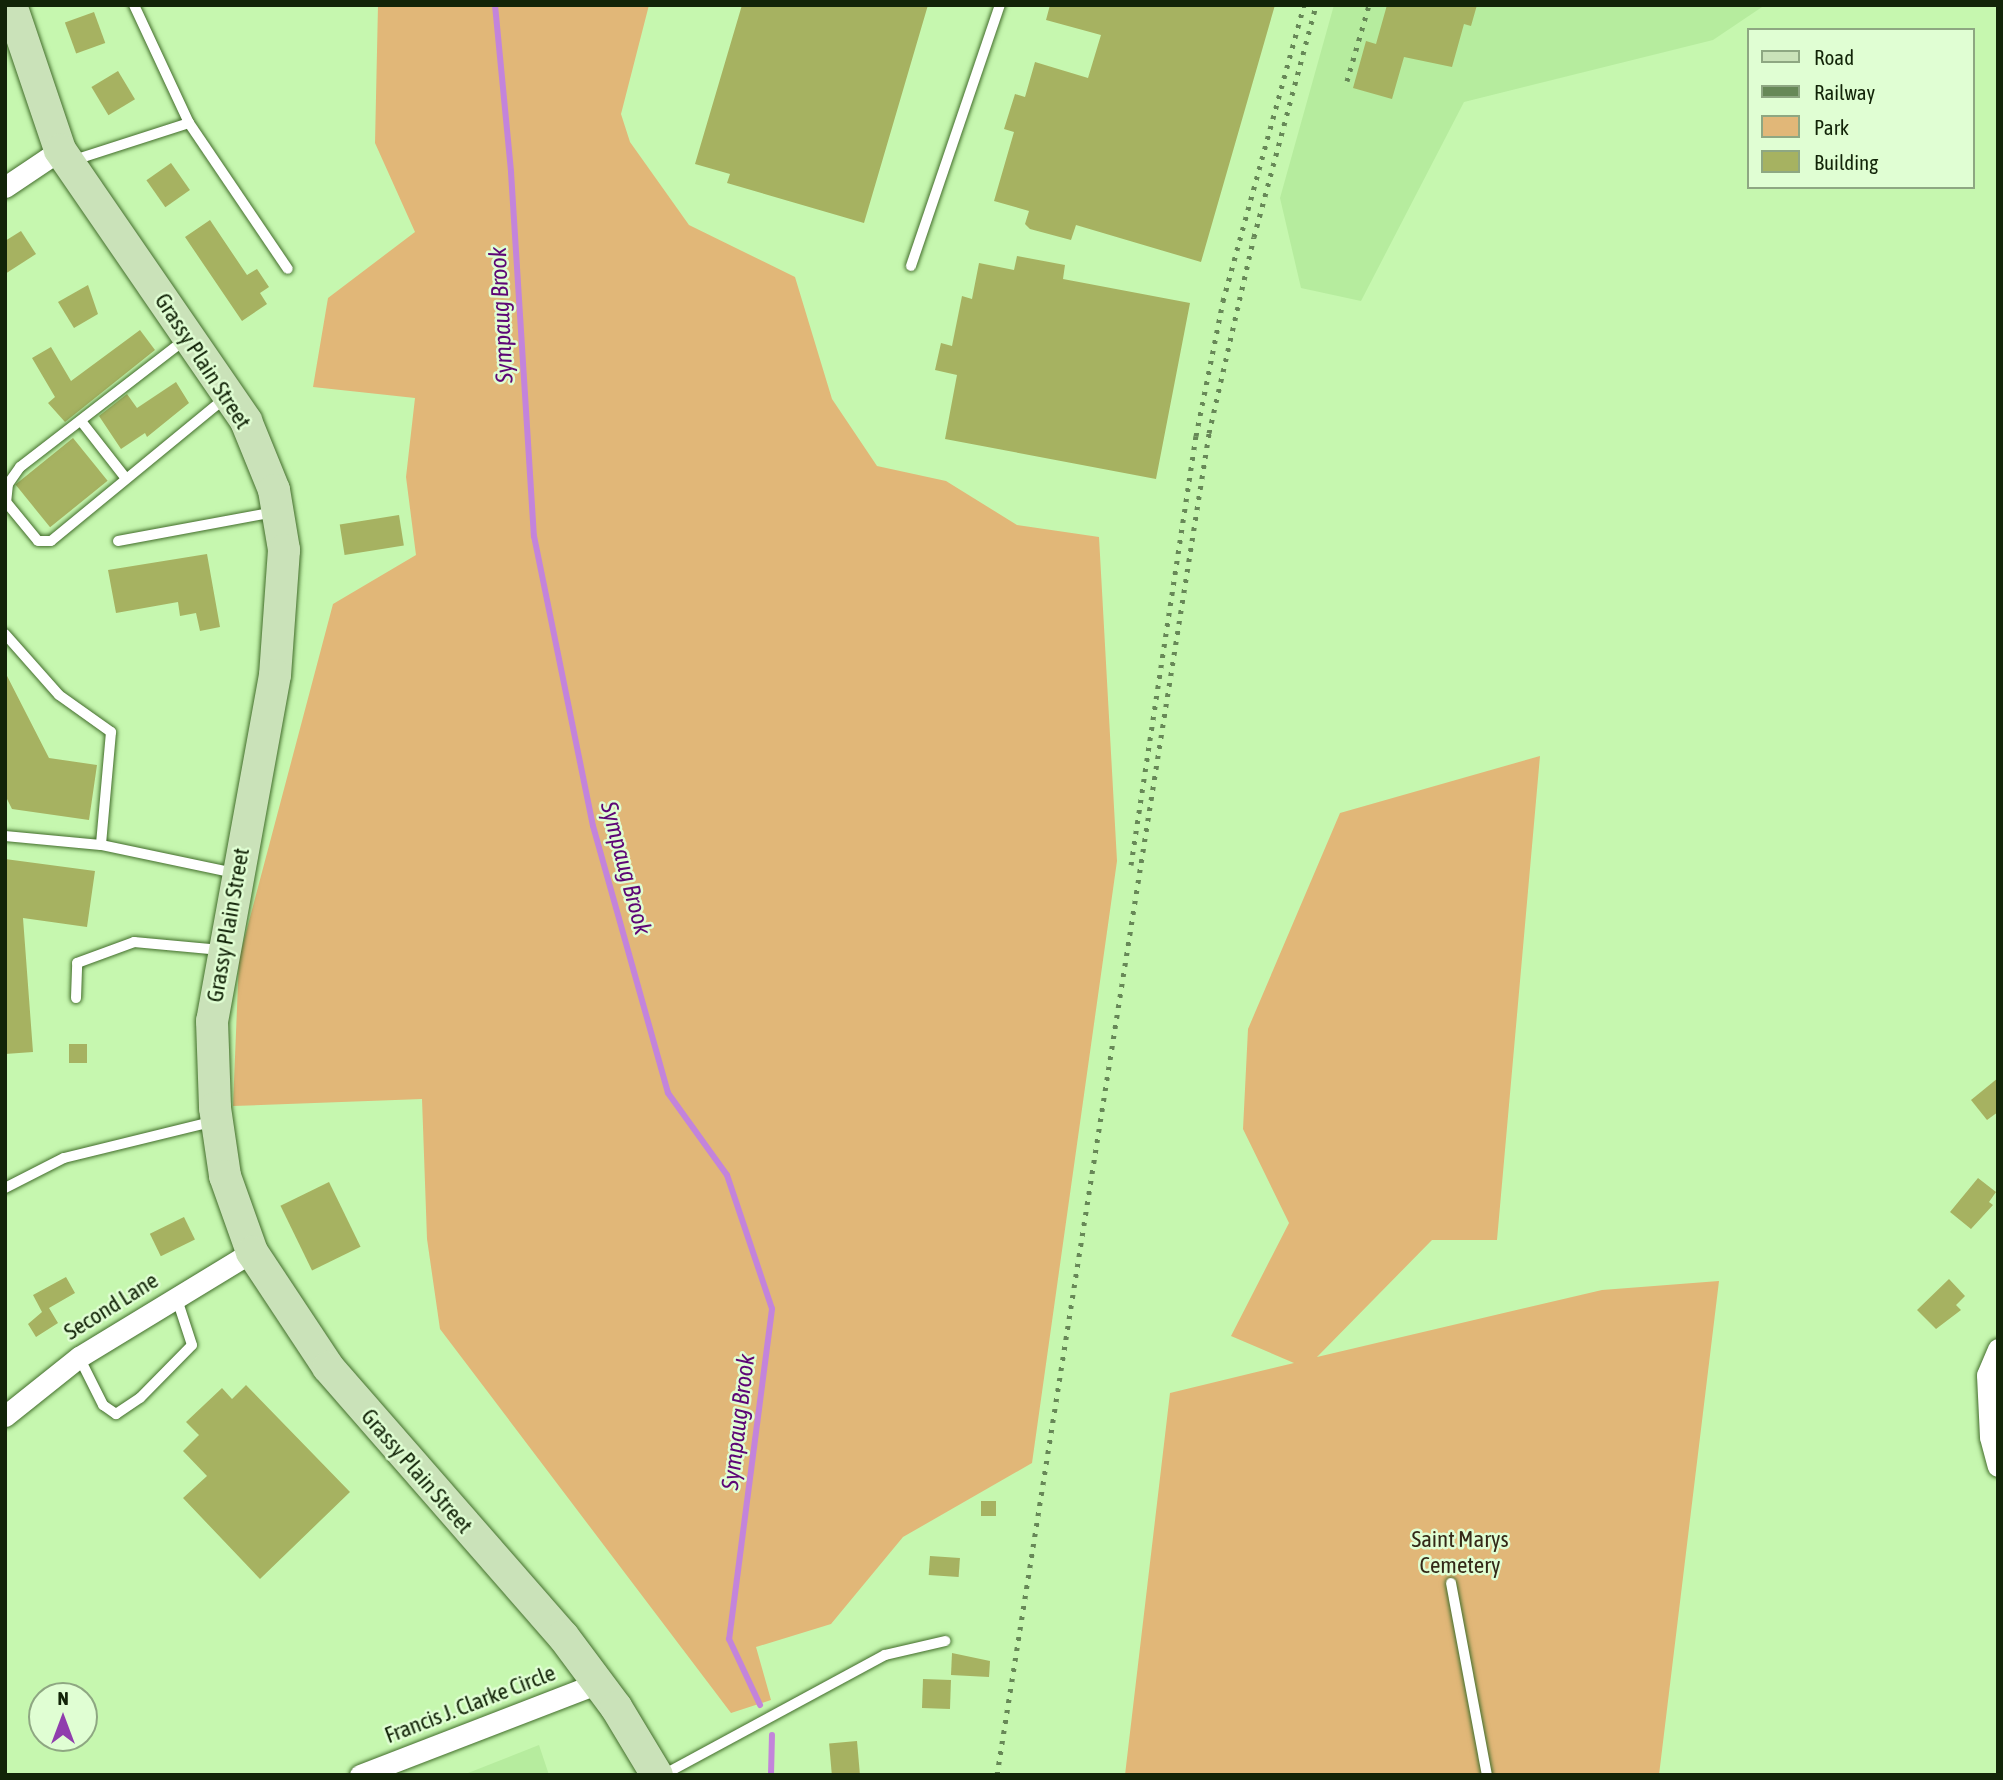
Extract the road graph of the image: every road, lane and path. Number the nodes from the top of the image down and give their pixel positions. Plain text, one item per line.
1 (11, 5) edge
2 (134, 5) edge
3 (1000, 5) edge
4 (189, 122) junction
5 (64, 156) junction
6 (5, 187) edge
7 (911, 266) dead end
8 (288, 269) dead end
9 (190, 337) junction
10 (229, 395) junction
11 (81, 421) junction
12 (124, 476) junction
13 (277, 511) junction
14 (118, 541) dead end
15 (5, 634) edge
16 (5, 836) edge
17 (101, 845) junction
18 (236, 873) junction
19 (221, 950) junction
20 (76, 998) dead end
21 (217, 1120) junction
22 (5, 1188) edge
23 (252, 1252) junction
24 (176, 1296) junction
25 (1998, 1349) edge
26 (79, 1357) junction
27 (5, 1416) edge
28 (1998, 1466) edge
29 (1451, 1583) dead end
30 (945, 1641) dead end
31 (598, 1683) junction
32 (360, 1775) edge
33 (657, 1775) edge
34 (663, 1775) edge
35 (1486, 1775) edge

1 - 5 main road, Grassy Plain Street
2 - 4 lane
3 - 7 lane
4 - 5 lane
4 - 8 lane
5 - 6 street
5 - 9 main road, Grassy Plain Street
9 - 10 main road, Grassy Plain Street
9 - 11 lane
10 - 12 lane
10 - 13 main road, Grassy Plain Street
11 - 12 lane
11 - 12 lane
13 - 14 lane
13 - 18 main road, Grassy Plain Street
15 - 17 lane
16 - 17 lane
17 - 18 lane
18 - 19 main road, Grassy Plain Street
19 - 20 lane
19 - 21 main road, Grassy Plain Street
21 - 22 lane
21 - 23 main road, Grassy Plain Street
23 - 24 street, Second Lane
23 - 31 main road, Grassy Plain Street
24 - 26 street, Second Lane
24 - 26 lane
25 - 28 street
26 - 27 street, Second Lane
29 - 35 lane
30 - 34 lane
31 - 32 street, Francis J. Clarke Circle
31 - 33 main road, Grassy Plain Street

